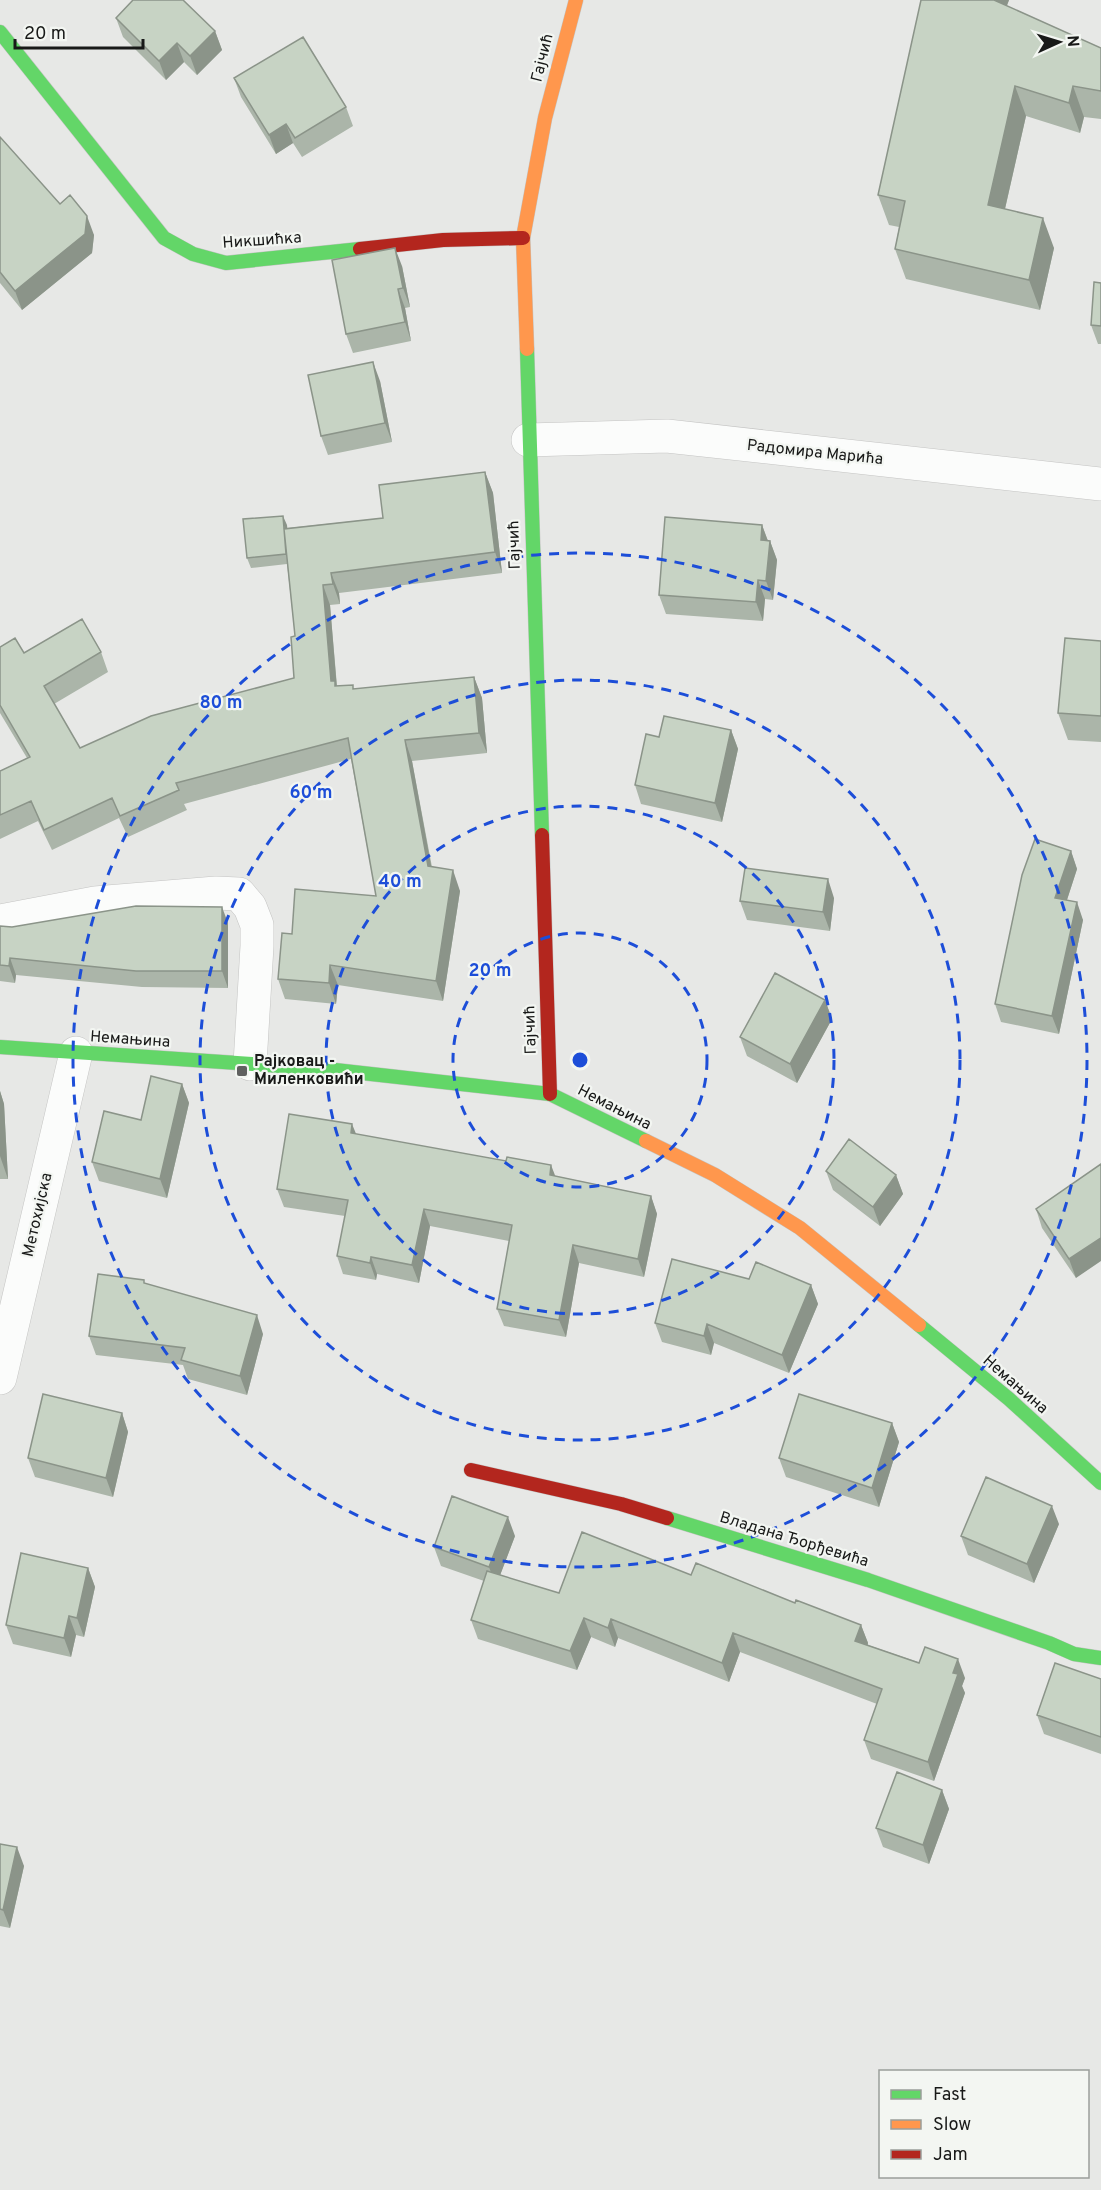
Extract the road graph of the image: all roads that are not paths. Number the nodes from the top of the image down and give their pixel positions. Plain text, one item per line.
1 (576, 0) edge
2 (0, 32) edge
3 (523, 238) junction
4 (528, 440) junction
5 (1101, 484) edge
6 (0, 921) edge
7 (0, 1047) edge
8 (76, 1053) junction
9 (249, 1064) junction
10 (549, 1094) junction
11 (0, 1378) edge
12 (471, 1470) dead end
13 (1101, 1483) edge
14 (1101, 1658) edge

1 - 3 street, Гајчић
2 - 3 street, Никшићка
3 - 4 street, Гајчић
4 - 5 street, Радомира Марића
4 - 10 street, Гајчић
6 - 9 street
7 - 8 street, Немањина
8 - 9 street, Немањина
8 - 11 street, Метохијска
9 - 10 street, Немањина
10 - 13 street, Немањина
12 - 14 street, Владана Ђорђевића

